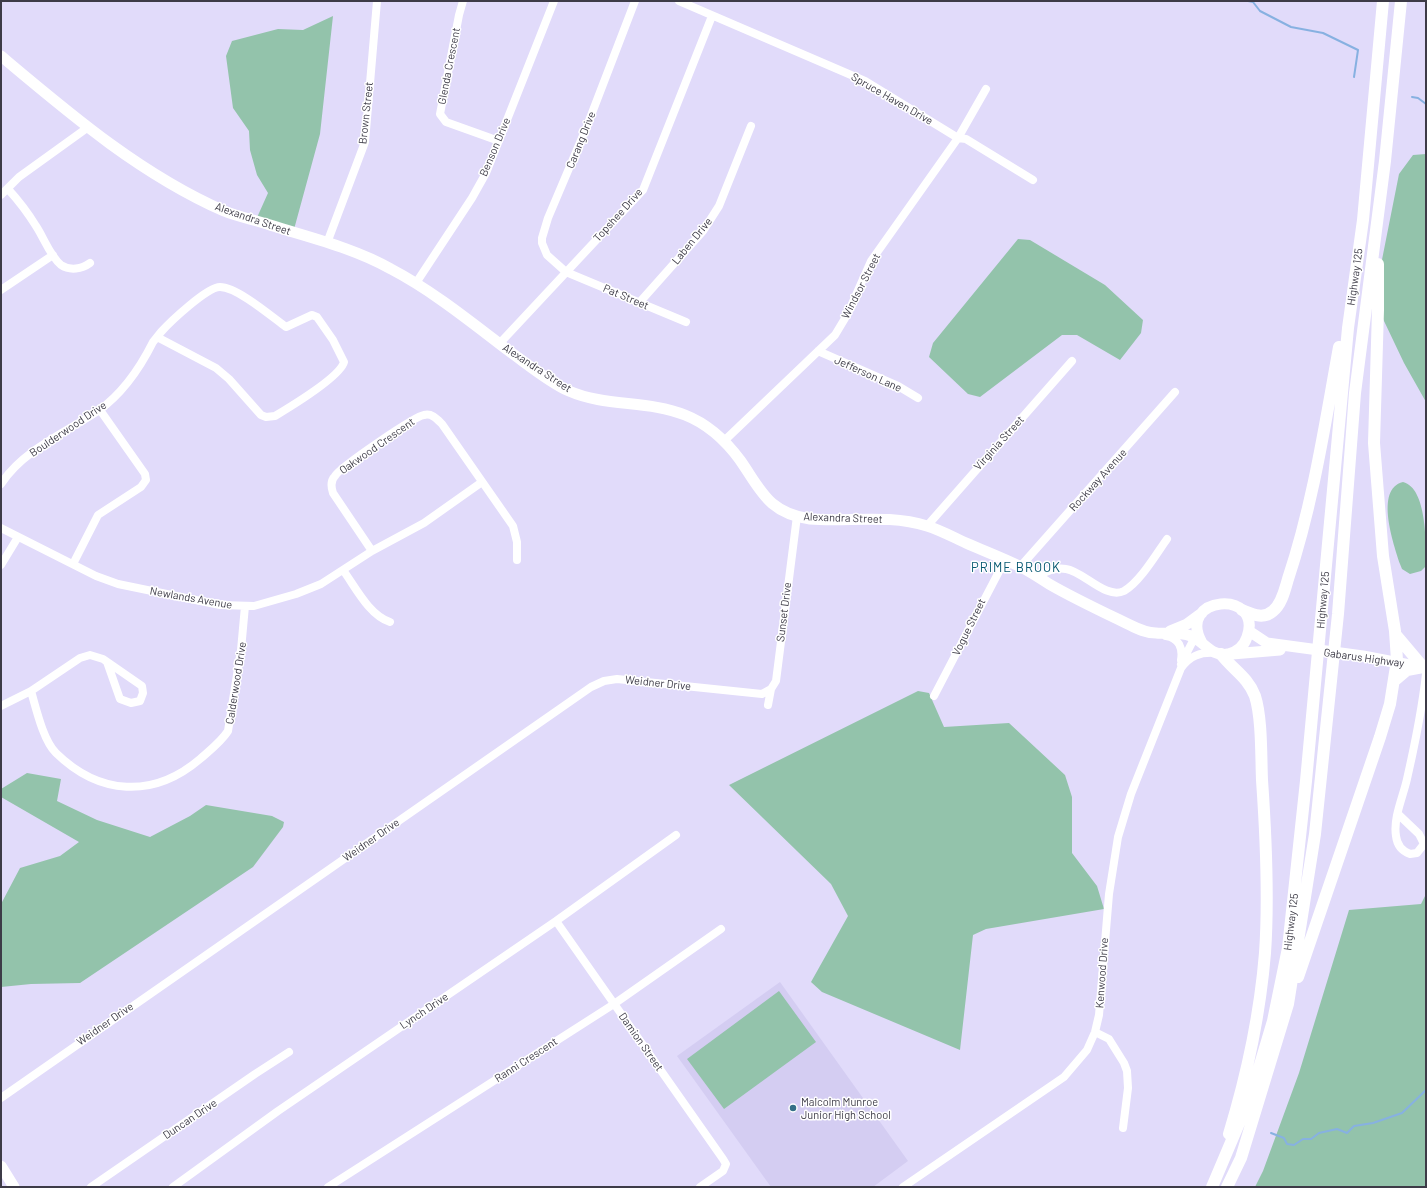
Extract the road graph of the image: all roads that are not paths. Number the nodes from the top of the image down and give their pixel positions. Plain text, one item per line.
1 (377, 1) edge
2 (463, 1) edge
3 (554, 1) edge
4 (635, 1) edge
5 (679, 1) edge
6 (1383, 1) edge
7 (1401, 1) edge
8 (712, 16) junction
9 (1, 56) edge
10 (986, 88) dead end
11 (751, 126) dead end
12 (87, 128) junction
13 (958, 138) junction
14 (499, 141) junction
15 (1033, 180) dead end
16 (8, 189) junction
17 (1, 195) edge
18 (1363, 220) junction
19 (1377, 223) junction
20 (327, 243) junction
21 (53, 255) junction
22 (90, 263) dead end
23 (566, 272) junction
24 (416, 283) junction
25 (1, 290) edge
26 (639, 303) junction
27 (686, 322) dead end
28 (157, 336) junction
29 (500, 343) junction
30 (818, 351) junction
31 (1072, 360) dead end
32 (1175, 392) dead end
33 (918, 398) dead end
34 (100, 410) junction
35 (724, 441) junction
36 (482, 482) junction
37 (1, 484) edge
38 (797, 516) junction
39 (927, 526) junction
40 (1, 528) edge
41 (18, 537) junction
42 (1167, 538) dead end
43 (372, 551) junction
44 (517, 560) dead end
45 (1005, 560) junction
46 (73, 564) junction
47 (1, 565) edge
48 (1020, 567) junction
49 (343, 570) junction
50 (1036, 576) junction
51 (245, 606) junction
52 (1205, 610) junction
53 (1242, 610) junction
54 (390, 622) dead end
55 (1249, 631) junction
56 (1156, 634) junction
57 (1396, 635) junction
58 (1198, 637) junction
59 (1301, 649) junction
60 (1221, 654) junction
61 (107, 662) junction
62 (1397, 663) junction
63 (1181, 665) junction
64 (1425, 670) edge
65 (1178, 674) junction
66 (1394, 681) junction
67 (772, 689) junction
68 (30, 691) junction
69 (934, 696) dead end
70 (768, 705) dead end
71 (1, 706) edge
72 (1398, 815) junction
73 (676, 835) dead end
74 (556, 921) junction
75 (721, 929) dead end
76 (614, 1004) junction
77 (1288, 1004) junction
78 (1095, 1032) junction
79 (289, 1052) dead end
80 (1, 1098) edge
81 (1123, 1128) dead end
82 (1, 1166) edge
83 (14, 1187) edge
84 (91, 1187) edge
85 (173, 1187) edge
86 (328, 1187) edge
87 (700, 1187) edge
88 (903, 1187) edge
89 (1208, 1187) edge
90 (1212, 1187) edge
91 (1227, 1187) edge

1 - 20 street, Brown Street
2 - 14 street, Glenda Crescent
3 - 14 street, Benson Drive
4 - 23 street, Carang Drive
5 - 8 street, Spruce Haven Drive
6 - 18 highway, Highway 125
7 - 19 highway, Highway 125
8 - 13 street, Spruce Haven Drive
8 - 23 street, Topshee Drive
9 - 12 main road, Alexandra Street
10 - 13 street, Windsor Street
11 - 26 street, Laben Drive
12 - 16 street
12 - 20 main road, Alexandra Street
13 - 15 street, Spruce Haven Drive
13 - 30 street, Windsor Street
14 - 24 street, Benson Drive
16 - 17 street
16 - 21 street
18 - 53 highway
18 - 90 highway, Highway 125
19 - 57 highway
19 - 77 highway, Highway 125
20 - 24 main road, Alexandra Street
21 - 22 street
21 - 25 street
23 - 26 street, Pat Street
23 - 29 street, Topshee Drive
24 - 29 main road, Alexandra Street
26 - 27 street, Pat Street
28 - 28 street, Boulderwood Drive
28 - 34 street, Boulderwood Drive
29 - 35 main road, Alexandra Street
30 - 33 street, Jefferson Lane
30 - 35 street, Windsor Street
31 - 39 street, Virginia Street
32 - 48 street, Rockway Avenue
34 - 37 street, Boulderwood Drive
34 - 46 street
35 - 38 main road, Alexandra Street
36 - 43 street, Newlands Avenue
36 - 43 street, Oakwood Crescent
36 - 44 street, Oakwood Crescent
38 - 39 main road, Alexandra Street
38 - 67 street, Sunset Drive
39 - 45 main road, Alexandra Street
40 - 41 street, Newlands Avenue
41 - 46 street, Newlands Avenue
41 - 47 street
42 - 50 street
43 - 49 street, Newlands Avenue
45 - 48 main road, Alexandra Street
45 - 69 street, Vogue Street
46 - 51 street, Newlands Avenue
48 - 50 main road, Alexandra Street
49 - 51 street, Newlands Avenue
49 - 54 street
50 - 56 main road, Alexandra Street
51 - 68 street, Calderwood Drive
52 - 53 main road
52 - 56 main road
52 - 58 main road
53 - 55 main road
55 - 59 main road, Gabarus Highway
55 - 60 main road
56 - 58 main road, Alexandra Street
56 - 63 street
57 - 62 highway
57 - 64 highway
58 - 60 main road
58 - 63 street, Kenwood Drive
59 - 60 main road, Gabarus Highway
59 - 62 main road, Gabarus Highway
60 - 65 street, Kenwood Drive
60 - 89 highway
61 - 61 street
61 - 68 street
62 - 64 main road, Gabarus Highway
62 - 66 highway
63 - 65 street, Kenwood Drive
64 - 66 highway
64 - 72 street
65 - 78 street, Kenwood Drive
66 - 77 highway
67 - 70 street, Sunset Drive
67 - 80 street, Weidner Drive
68 - 71 street
72 - 72 street
73 - 74 street, Lynch Drive
74 - 76 street, Damion Street
74 - 85 street, Lynch Drive
75 - 76 street, Ranni Crescent
76 - 86 street, Ranni Crescent
76 - 87 street, Damion Street
77 - 91 highway, Highway 125
78 - 81 street
78 - 88 street, Kenwood Drive
79 - 84 street, Duncan Drive
82 - 83 main road

